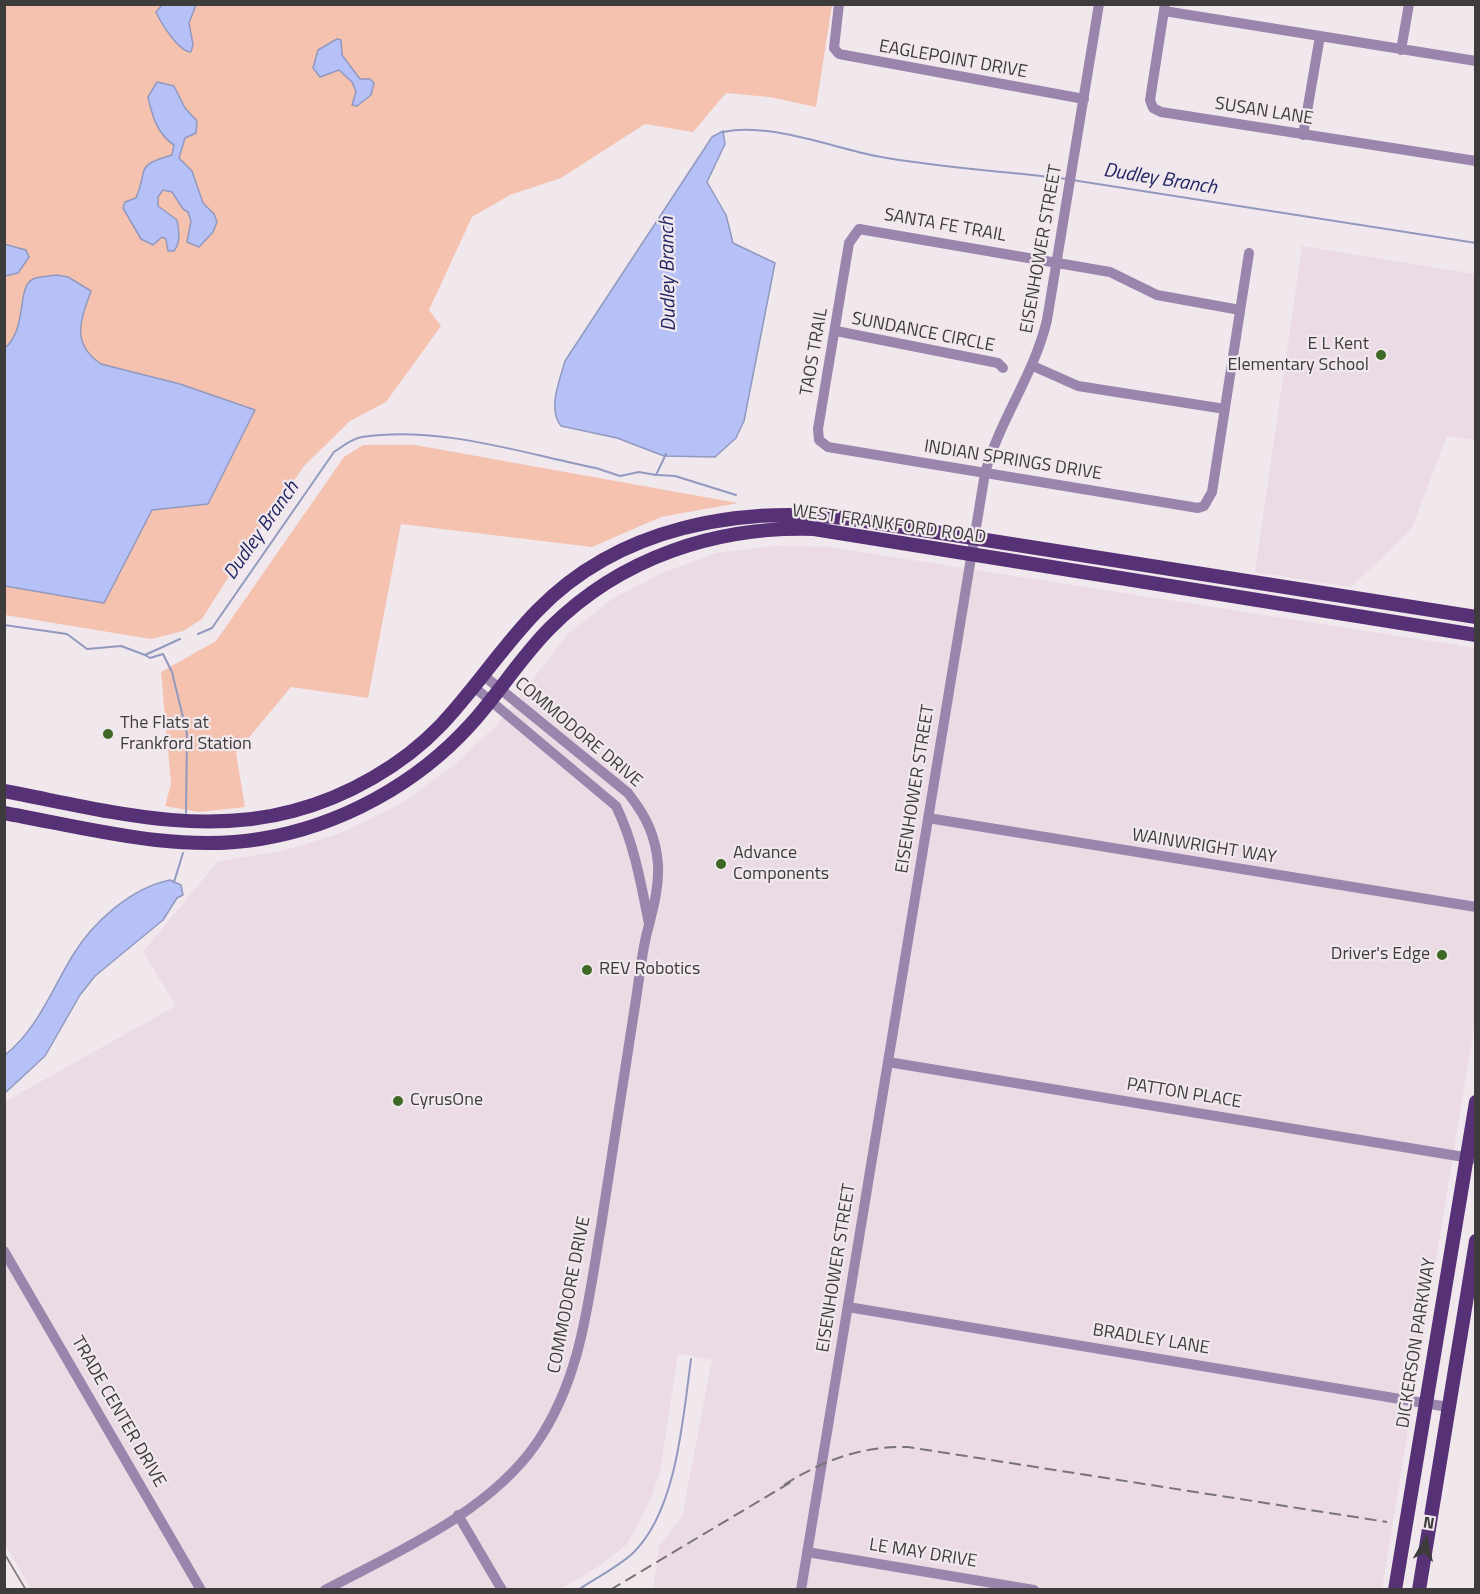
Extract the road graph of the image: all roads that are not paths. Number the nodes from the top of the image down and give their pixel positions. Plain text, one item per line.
1 (839, 4) edge
2 (1099, 4) edge
3 (1409, 4) edge
4 (1165, 8) edge
5 (1320, 36) junction
6 (1401, 50) junction
7 (1476, 61) edge
8 (1084, 99) junction
9 (1303, 135) junction
10 (1476, 161) edge
11 (1249, 253) dead end
12 (1058, 261) junction
13 (845, 269) joint
14 (1240, 310) junction
15 (836, 331) junction
16 (1033, 366) junction
17 (1003, 368) dead end
18 (1225, 409) junction
19 (819, 440) joint
20 (985, 473) junction
21 (974, 537) junction
22 (971, 554) junction
23 (1476, 617) edge
24 (1476, 634) edge
25 (483, 675) junction
26 (474, 687) junction
27 (495, 694) junction
28 (4, 791) edge
29 (628, 793) junction
30 (616, 806) junction
31 (4, 813) edge
32 (928, 818) junction
33 (658, 867) junction
34 (639, 871) junction
35 (1476, 907) edge
36 (649, 924) junction
37 (888, 1062) junction
38 (1476, 1102) edge
39 (1471, 1158) edge
40 (1476, 1241) edge
41 (4, 1251) edge
42 (848, 1307) junction
43 (1427, 1402) junction
44 (1448, 1407) junction
45 (458, 1515) junction
46 (807, 1552) junction
47 (201, 1590) edge
48 (325, 1590) edge
49 (502, 1590) edge
50 (801, 1590) edge
51 (1034, 1590) edge
52 (1395, 1590) edge
53 (1419, 1590) edge

1 - 8 street, EAGLEPOINT DRIVE
2 - 8 street, EISENHOWER STREET
3 - 6 street
4 - 5 street
4 - 9 street, SUSAN LANE
5 - 6 street
5 - 9 street
6 - 7 street
8 - 12 street, EISENHOWER STREET
9 - 10 street, SUSAN LANE
11 - 14 street
12 - 13 street, SANTA FE TRAIL
12 - 14 street, SANTA FE TRAIL
12 - 16 street, EISENHOWER STREET
13 - 15 street, TAOS TRAIL
14 - 18 street
15 - 17 street, SUNDANCE CIRCLE
15 - 19 street, TAOS TRAIL
16 - 18 street
16 - 20 street, EISENHOWER STREET
18 - 20 street, INDIAN SPRINGS DRIVE
19 - 20 street, INDIAN SPRINGS DRIVE
20 - 21 street, EISENHOWER STREET
21 - 22 street, EISENHOWER STREET
21 - 23 main road, WEST FRANKFORD ROAD
21 - 25 main road, WEST FRANKFORD ROAD
22 - 24 main road, WEST FRANKFORD ROAD
22 - 27 main road, WEST FRANKFORD ROAD
22 - 32 street, EISENHOWER STREET
25 - 26 main road, WEST FRANKFORD ROAD
25 - 27 street, COMMODORE DRIVE
26 - 27 street, COMMODORE DRIVE
26 - 28 main road, WEST FRANKFORD ROAD
27 - 29 street, COMMODORE DRIVE
27 - 30 street, COMMODORE DRIVE
27 - 31 main road, WEST FRANKFORD ROAD
29 - 30 street
29 - 33 street, COMMODORE DRIVE
30 - 34 street, COMMODORE DRIVE
32 - 35 street, WAINWRIGHT WAY
32 - 37 street, EISENHOWER STREET
33 - 34 street
33 - 36 street, COMMODORE DRIVE
34 - 36 street, COMMODORE DRIVE
36 - 45 street, COMMODORE DRIVE
37 - 39 street, PATTON PLACE
37 - 42 street, EISENHOWER STREET
38 - 39 main road, DICKERSON PARKWAY
39 - 43 main road, DICKERSON PARKWAY
40 - 44 main road
41 - 47 street, TRADE CENTER DRIVE
42 - 43 street, BRADLEY LANE
42 - 46 street, EISENHOWER STREET
43 - 44 street, BRADLEY LANE
43 - 52 main road, DICKERSON PARKWAY
44 - 53 main road
45 - 48 street, COMMODORE DRIVE
45 - 49 street
46 - 50 street, EISENHOWER STREET
46 - 51 street, LE MAY DRIVE

